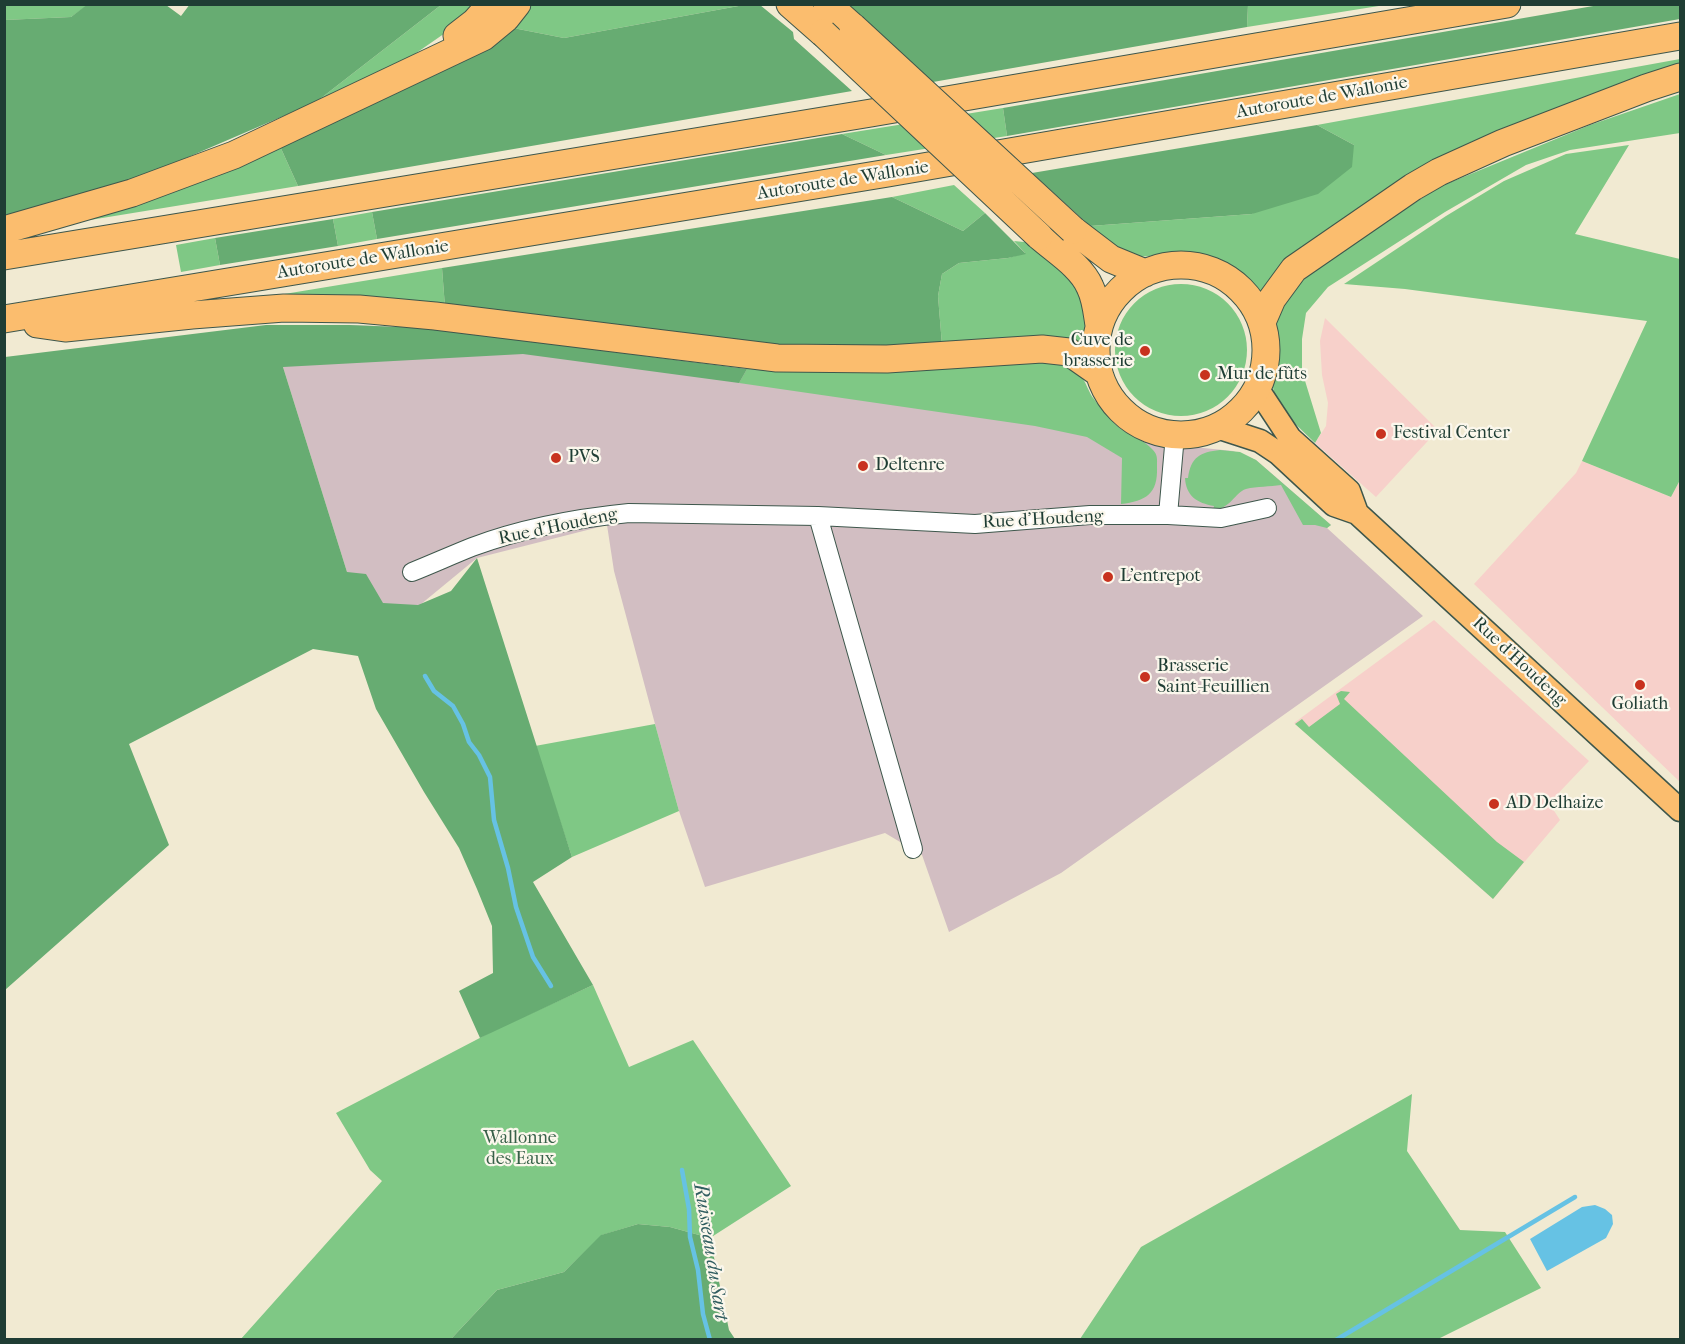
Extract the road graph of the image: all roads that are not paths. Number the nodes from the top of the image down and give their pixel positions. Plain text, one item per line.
1 (491, 4) edge
2 (517, 4) edge
3 (790, 4) edge
4 (827, 4) edge
5 (1507, 4) edge
6 (1680, 36) edge
7 (407, 73) junction
8 (1680, 77) edge
9 (4, 230) edge
10 (4, 256) edge
11 (1145, 273) junction
12 (4, 319) edge
13 (1262, 322) junction
14 (1100, 325) junction
15 (1099, 372) junction
16 (1257, 388) junction
17 (1217, 427) junction
18 (1175, 435) junction
19 (1267, 508) dead end
20 (1358, 513) junction
21 (1168, 515) junction
22 (818, 516) junction
23 (412, 572) dead end
24 (1680, 810) edge
25 (913, 849) dead end

1 - 7 highway
2 - 7 highway
3 - 14 highway, bridge
4 - 11 highway, bridge
5 - 10 highway
6 - 12 highway, Autoroute de Wallonie
7 - 9 highway
8 - 13 highway
11 - 13 highway
11 - 14 highway
12 - 15 highway
13 - 16 highway
14 - 15 highway
15 - 18 highway
16 - 17 highway
16 - 20 main road, Rue d'Houdeng
17 - 18 highway
17 - 20 main road, Rue d'Houdeng
18 - 21 street
19 - 21 street, Rue d'Houdeng
20 - 24 main road, Rue d'Houdeng
21 - 22 street, Rue d'Houdeng
22 - 23 street, Rue d'Houdeng
22 - 25 street

